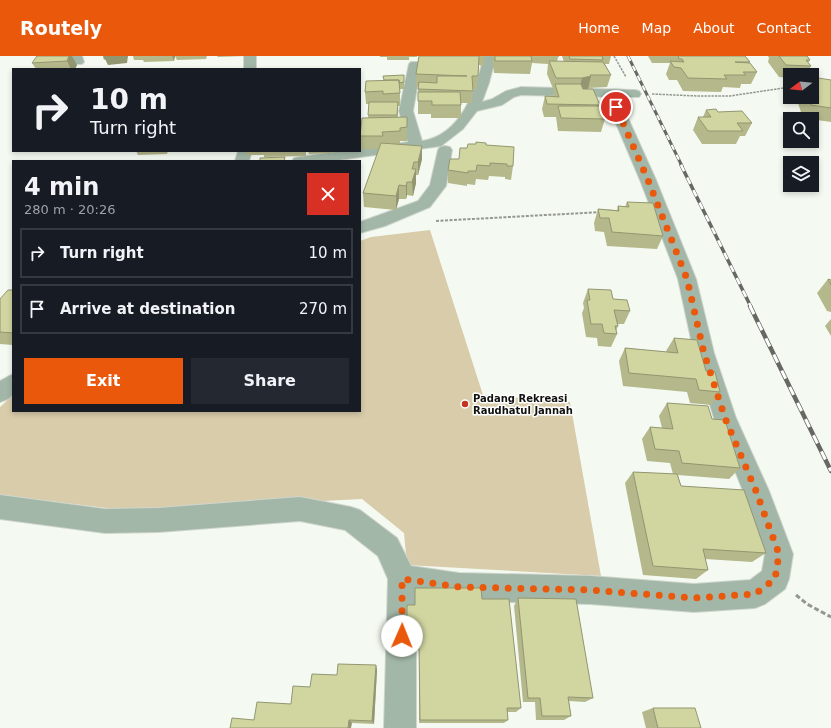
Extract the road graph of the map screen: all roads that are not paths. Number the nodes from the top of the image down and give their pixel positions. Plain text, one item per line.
1 (250, 56) edge
2 (490, 56) edge
3 (415, 64) dead end
4 (250, 68) edge
5 (473, 108) junction
6 (416, 146) junction
7 (445, 150) dead end
8 (307, 160) edge
9 (361, 228) edge
10 (12, 384) edge
11 (0, 392) edge
12 (0, 507) edge
13 (402, 579) junction
14 (400, 728) edge

1 - 4 street
2 - 5 street
3 - 6 street
5 - 6 street
5 - 13 street
6 - 8 street
7 - 9 street
10 - 11 street
12 - 13 street
13 - 14 street

